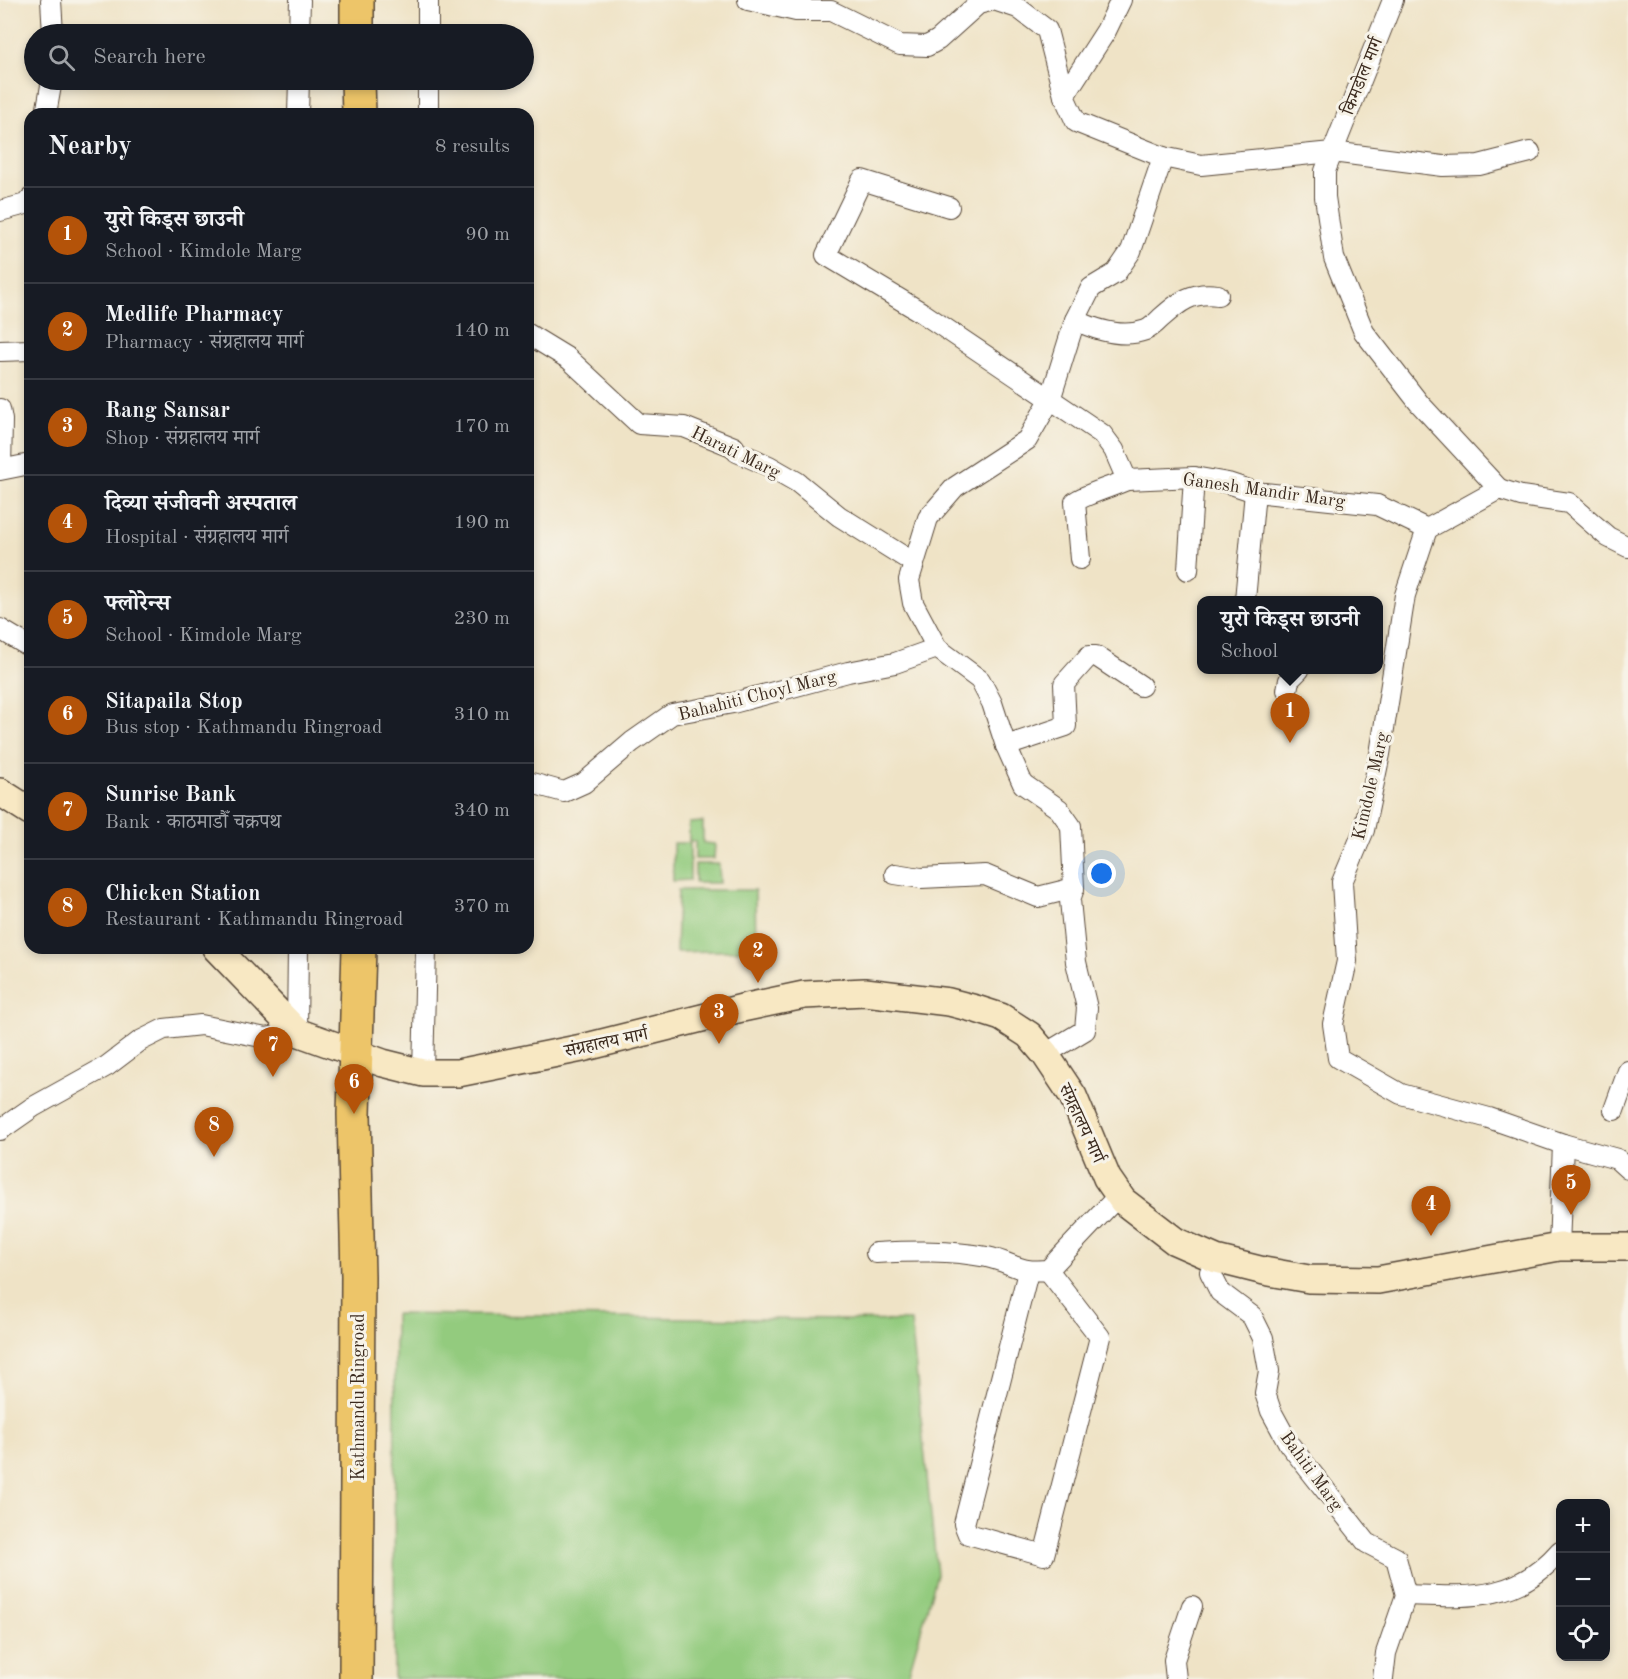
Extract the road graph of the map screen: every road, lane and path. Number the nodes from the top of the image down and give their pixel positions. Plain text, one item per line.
1 (51, 0) edge
2 (300, 0) edge
3 (357, 0) edge
4 (428, 0) edge
5 (748, 0) edge
6 (1121, 0) edge
7 (1393, 0) edge
8 (52, 24) edge
9 (299, 24) edge
10 (357, 24) edge
11 (428, 24) edge
12 (50, 90) edge
13 (299, 90) edge
14 (358, 90) edge
15 (428, 90) edge
16 (1064, 96) junction
17 (47, 108) edge
18 (298, 108) edge
19 (359, 108) edge
20 (428, 108) edge
21 (1332, 152) junction
22 (1530, 152) dead end
23 (1163, 157) junction
24 (24, 205) edge
25 (949, 207) dead end
26 (0, 212) edge
27 (1218, 295) dead end
28 (1075, 320) junction
29 (534, 338) edge
30 (24, 350) edge
31 (0, 351) edge
32 (1050, 400) junction
33 (0, 409) edge
34 (24, 465) edge
35 (1, 470) edge
36 (1194, 477) junction
37 (1127, 480) junction
38 (1498, 489) junction
39 (1255, 492) junction
40 (1427, 529) junction
41 (1628, 547) edge
42 (1080, 559) dead end
43 (914, 563) junction
44 (1188, 570) dead end
45 (1245, 596) edge
46 (0, 629) edge
47 (24, 643) edge
48 (937, 648) junction
49 (1386, 653) edge
50 (1294, 674) edge
51 (1141, 686) dead end
52 (1287, 690) dead end
53 (1006, 746) junction
54 (534, 784) edge
55 (0, 792) edge
56 (24, 807) edge
57 (895, 874) dead end
58 (1074, 888) junction
59 (222, 954) edge
60 (298, 954) edge
61 (359, 954) edge
62 (426, 954) edge
63 (297, 1032) junction
64 (355, 1053) junction
65 (1046, 1054) junction
66 (1628, 1071) edge
67 (423, 1073) junction
68 (1614, 1110) dead end
69 (0, 1130) edge
70 (1563, 1143) junction
71 (1628, 1169) edge
72 (1119, 1196) junction
73 (1559, 1247) junction
74 (1628, 1247) edge
75 (876, 1253) dead end
76 (1216, 1259) junction
77 (1048, 1270) junction
78 (1028, 1272) junction
79 (1558, 1553) edge
80 (1406, 1595) junction
81 (1192, 1606) dead end
82 (356, 1679) edge
83 (1176, 1679) edge
84 (1383, 1679) edge

1 - 8 street
2 - 9 street
3 - 10 highway
4 - 11 street
5 - 16 street
6 - 16 street
7 - 21 street, किमडोल मार्ग
12 - 17 street
13 - 18 street
14 - 19 highway
15 - 20 street
16 - 23 street
21 - 22 street
21 - 23 street
21 - 38 street
23 - 28 street
24 - 26 street
25 - 32 street
27 - 28 street
28 - 32 street
29 - 43 street, Harati Marg
30 - 31 street
32 - 37 street
32 - 43 street
33 - 35 street
34 - 35 street
36 - 37 street, Ganesh Mandir Marg
36 - 39 street, Ganesh Mandir Marg
36 - 44 street
37 - 42 street
38 - 40 street
38 - 41 street
39 - 40 street, Ganesh Mandir Marg
39 - 45 street
40 - 49 street, Kimdole Marg
43 - 48 street
46 - 47 street
48 - 53 street
48 - 54 street, Bahahiti Choyl Marg
49 - 70 street, Kimdole Marg
50 - 52 street
51 - 53 street
53 - 58 street
55 - 56 main road
57 - 58 street
58 - 65 street
59 - 63 main road
60 - 63 street
61 - 64 highway, Kathmandu Ringroad
62 - 67 street
63 - 64 main road, संग्रहालय मार्ग
63 - 69 street
64 - 67 main road, संग्रहालय मार्ग
64 - 82 highway, Kathmandu Ringroad
65 - 67 main road, संग्रहालय मार्ग
65 - 72 main road, संग्रहालय मार्ग
66 - 68 street
70 - 71 street
70 - 73 street
72 - 76 main road, संग्रहालय मार्ग
72 - 77 street
73 - 74 main road, संग्रहालय मार्ग
73 - 76 main road, संग्रहालय मार्ग
75 - 78 street
76 - 80 street, Bahiti Marg
77 - 78 street
77 - 78 street
79 - 80 street
80 - 84 street
81 - 83 street

